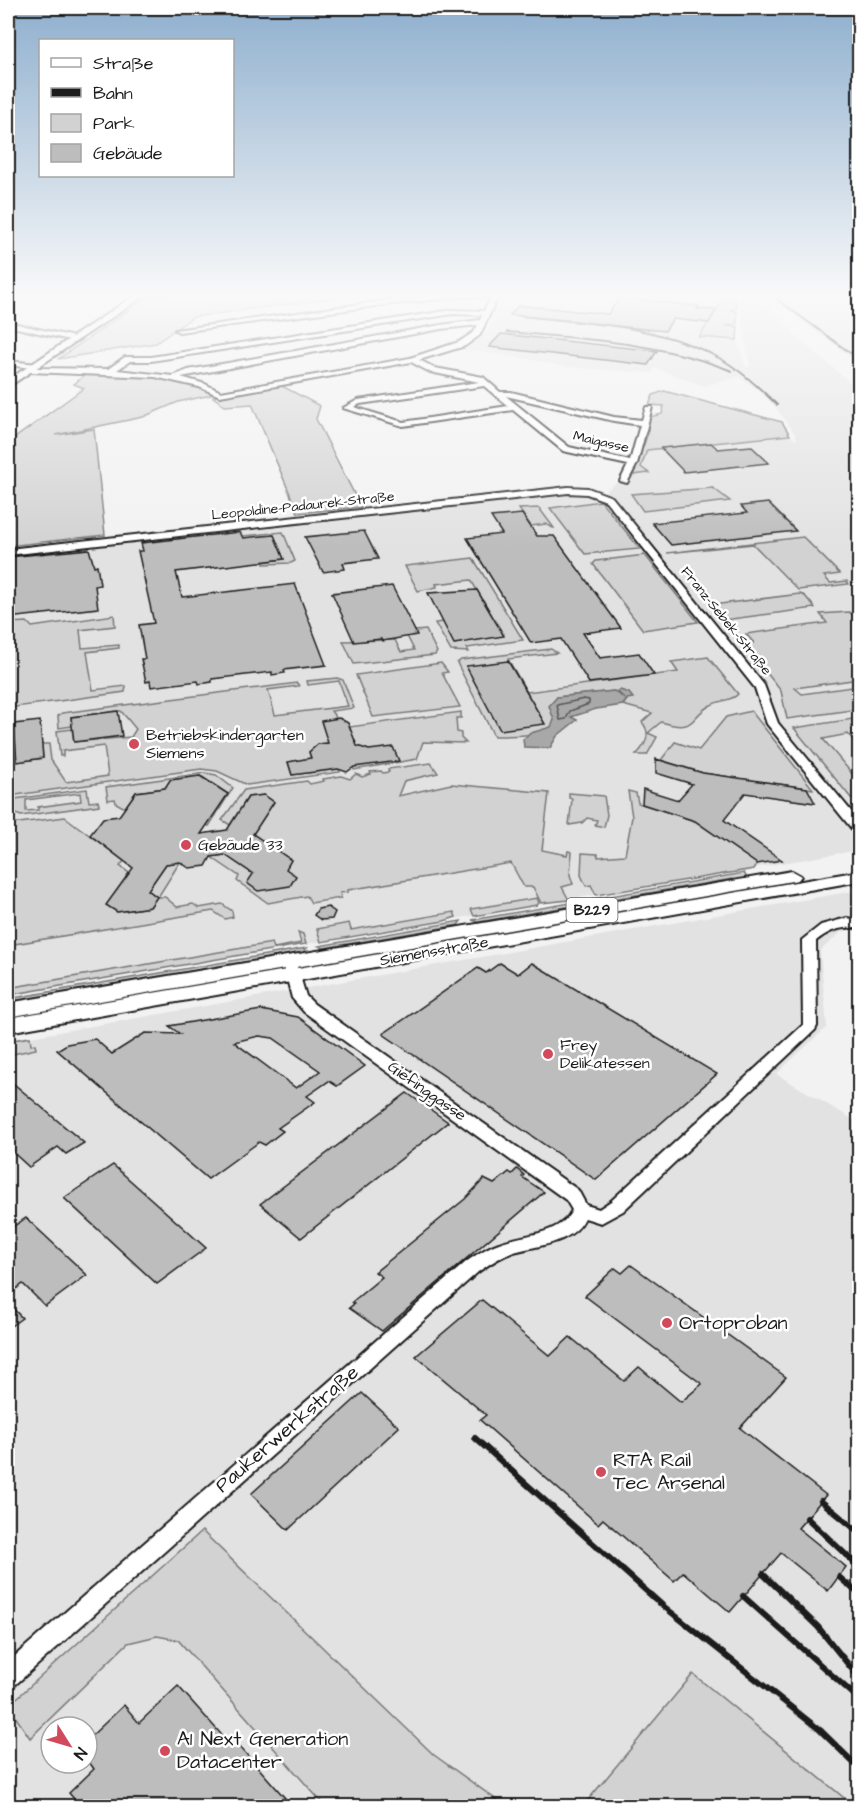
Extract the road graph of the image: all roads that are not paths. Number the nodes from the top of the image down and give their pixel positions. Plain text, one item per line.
1 (187, 379) edge
2 (303, 379) edge
3 (478, 379) edge
4 (487, 383) junction
5 (500, 394) junction
6 (515, 407) junction
7 (649, 409) dead end
8 (645, 423) junction
9 (633, 464) junction
10 (624, 481) dead end
11 (601, 494) joint
12 (8, 552) edge
13 (860, 831) edge
14 (860, 864) edge
15 (860, 876) edge
16 (860, 925) edge
17 (291, 969) junction
18 (8, 1010) edge
19 (8, 1025) edge
20 (580, 1210) junction
21 (8, 1676) edge

1 - 2 street
3 - 4 street, Maigasse
4 - 5 street, Maigasse
4 - 6 street
5 - 6 street, Maigasse
5 - 8 street
6 - 9 street, Maigasse
7 - 8 street
8 - 9 street
9 - 10 street
11 - 12 street, Leopoldine-Padaurek-Straße
11 - 13 street, Franz-Sebek-Straße
14 - 17 main road, Siemensstraße / B229
15 - 17 main road, Siemensstraße / B229
16 - 20 street
17 - 18 main road, Siemensstraße / B229
17 - 19 main road, Siemensstraße / B229
17 - 20 street, Giefinggasse
20 - 21 street, Paukerwerkstraße

